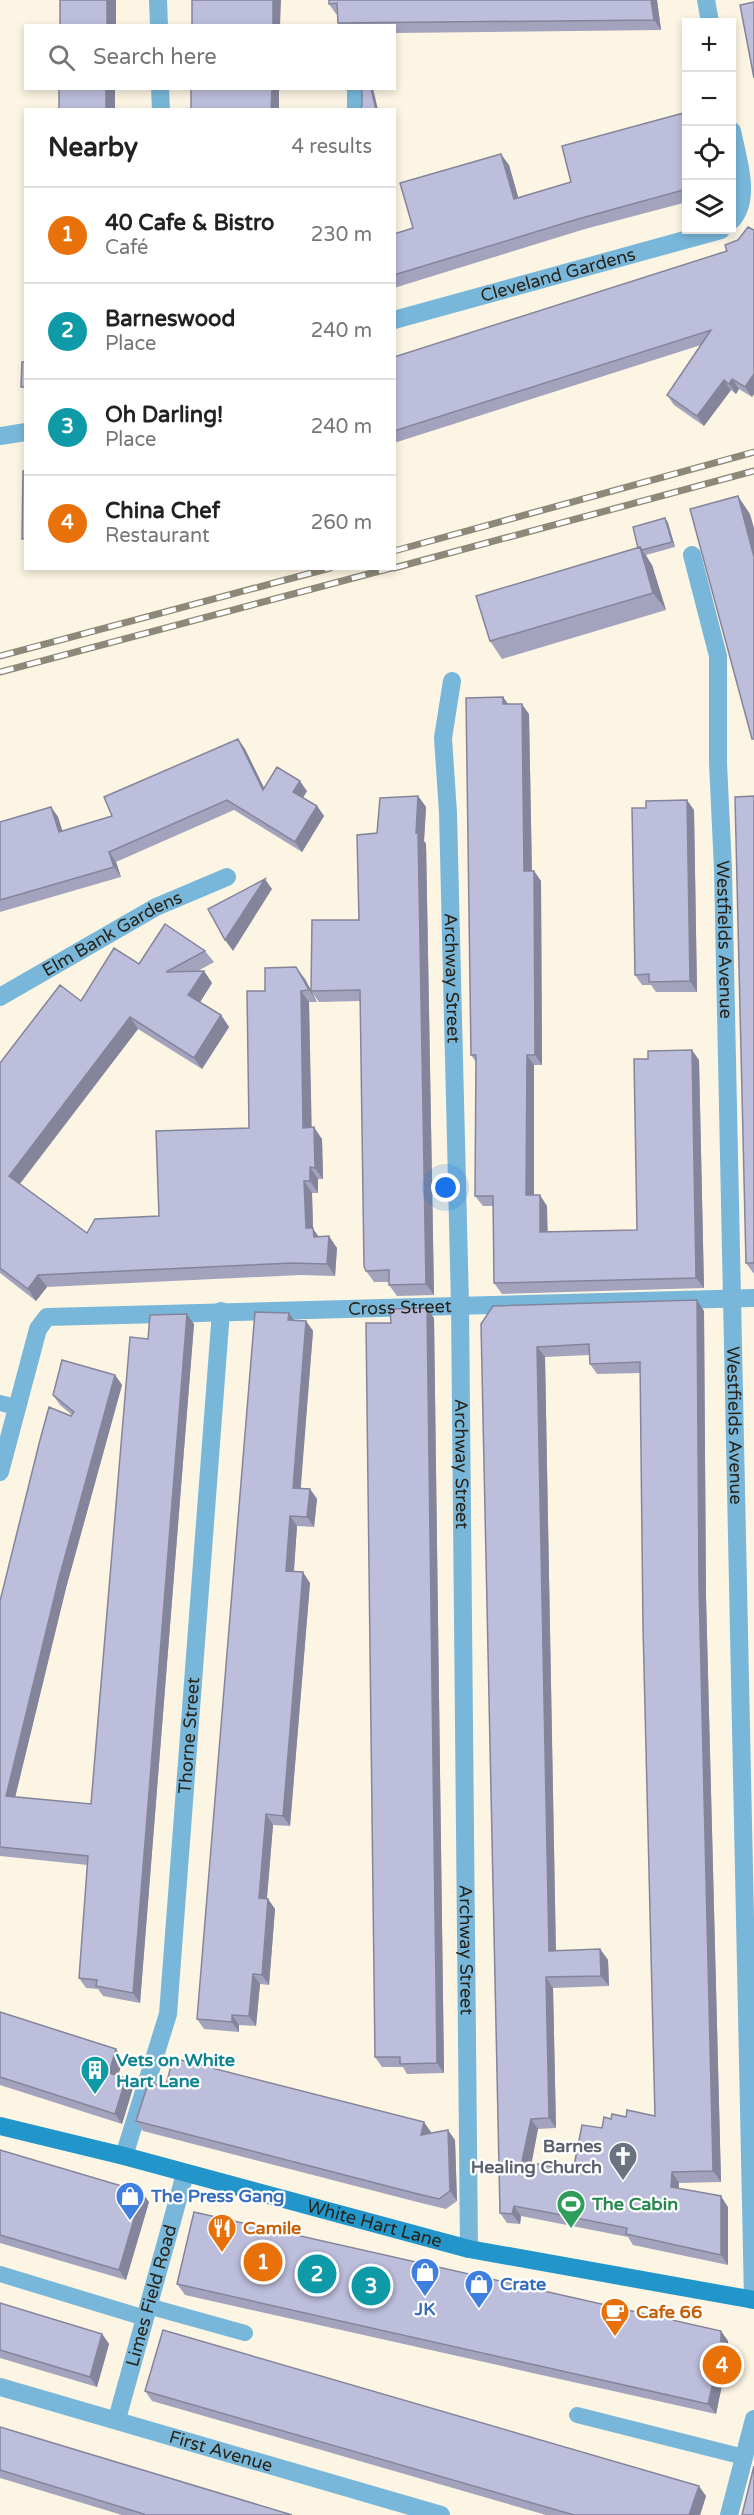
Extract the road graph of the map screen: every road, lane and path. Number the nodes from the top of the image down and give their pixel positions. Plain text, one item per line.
1 (158, 0) edge
2 (706, 0) edge
3 (709, 18) edge
4 (159, 24) edge
5 (160, 90) edge
6 (355, 90) edge
7 (161, 108) edge
8 (356, 108) edge
9 (736, 155) edge
10 (736, 210) edge
11 (706, 234) edge
12 (396, 319) edge
13 (24, 432) edge
14 (0, 436) edge
15 (692, 555) dead end
16 (452, 681) dead end
17 (226, 877) dead end
18 (0, 997) edge
19 (731, 1298) junction
20 (754, 1298) edge
21 (460, 1305) junction
22 (221, 1311) junction
23 (8, 1405) edge
24 (0, 1472) edge
25 (0, 2126) edge
26 (124, 2156) junction
27 (184, 2174) junction
28 (469, 2249) junction
29 (0, 2274) edge
30 (753, 2300) edge
31 (146, 2312) junction
32 (245, 2332) dead end
33 (0, 2387) edge
34 (577, 2415) dead end
35 (117, 2419) junction
36 (754, 2419) edge
37 (744, 2457) junction
38 (441, 2515) edge
39 (729, 2515) edge

1 - 4 street
2 - 3 street
5 - 7 street
6 - 8 lane
9 - 10 street
11 - 12 street, Cleveland Gardens
13 - 14 street
15 - 19 street, Westfields Avenue
16 - 21 street, Archway Street
17 - 18 street, Elm Bank Gardens
19 - 20 street, Cross Street
19 - 21 street, Cross Street
19 - 30 street, Westfields Avenue
21 - 22 street, Cross Street
21 - 28 street, Archway Street
22 - 23 street, Cross Street
22 - 26 street, Thorne Street
23 - 24 street
25 - 26 street, White Hart Lane
26 - 27 street, White Hart Lane
27 - 28 street, White Hart Lane
27 - 31 street, Limes Field Road
28 - 30 street, White Hart Lane
29 - 31 lane
31 - 32 lane
31 - 35 street, Limes Field Road
33 - 35 street, First Avenue
34 - 37 lane
35 - 38 street, First Avenue
36 - 37 street
37 - 39 street

